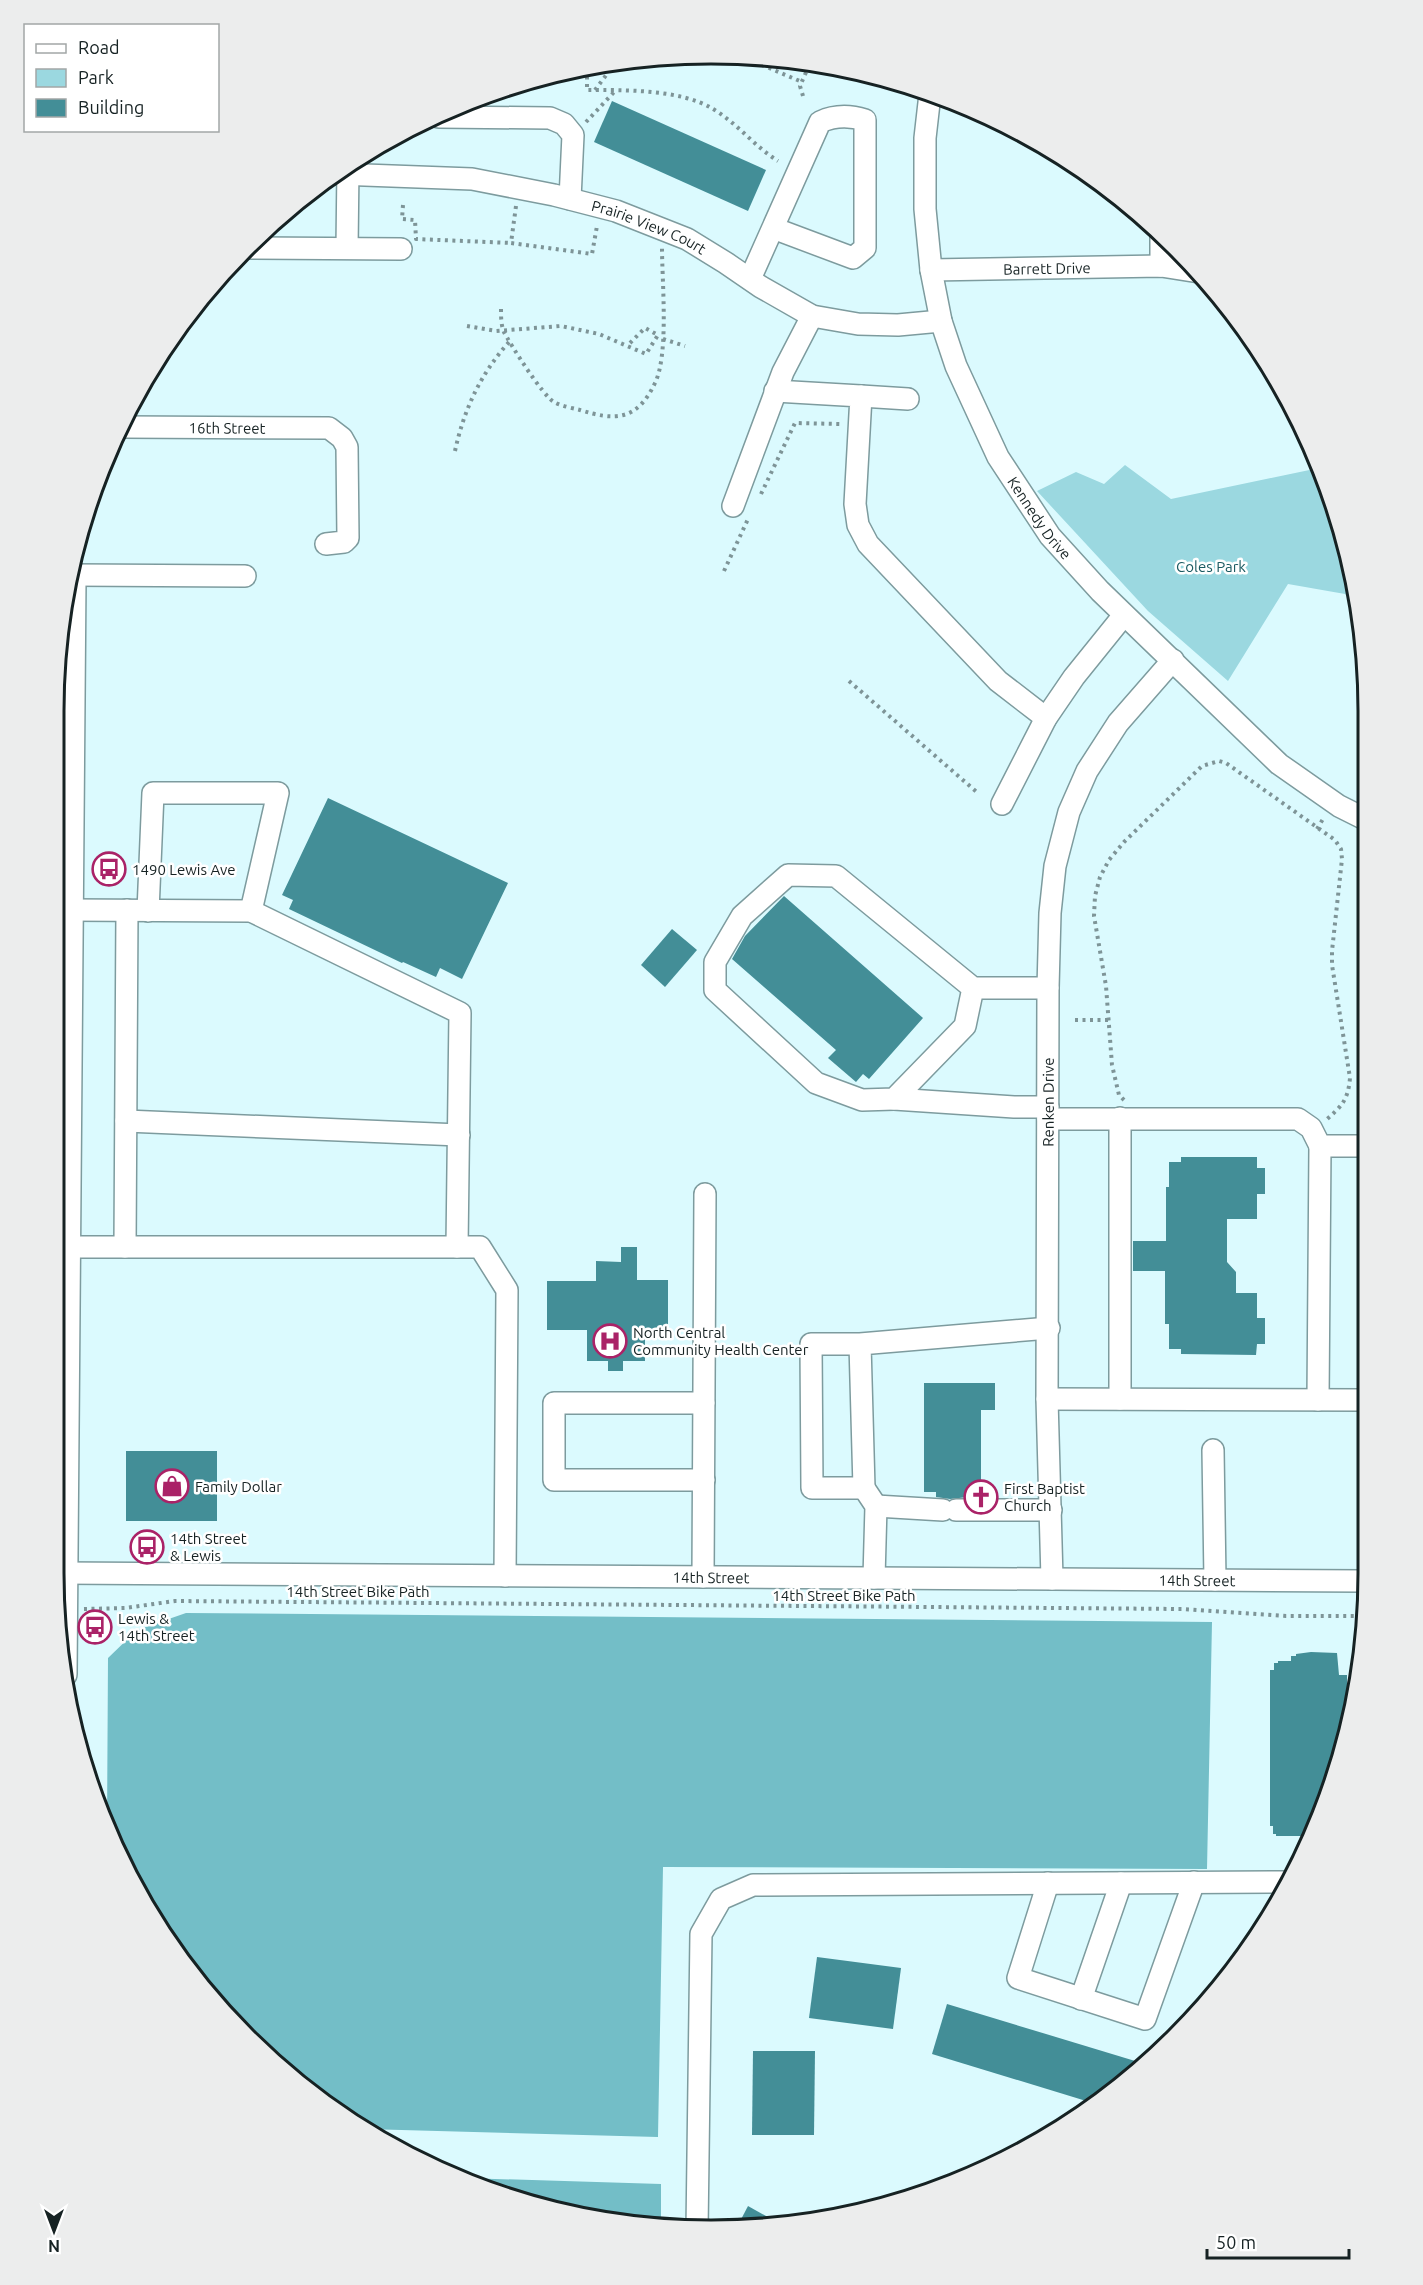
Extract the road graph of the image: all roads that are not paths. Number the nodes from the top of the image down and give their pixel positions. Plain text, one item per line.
1 (929, 103) edge
2 (457, 117) edge
3 (354, 173) edge
4 (344, 179) edge
5 (570, 199) junction
6 (773, 228) junction
7 (1161, 247) edge
8 (260, 248) edge
9 (347, 248) junction
10 (401, 249) dead end
11 (1161, 266) junction
12 (1182, 268) edge
13 (931, 270) junction
14 (750, 279) junction
15 (812, 316) junction
16 (941, 321) junction
17 (776, 391) junction
18 (861, 396) junction
19 (908, 399) dead end
20 (130, 427) edge
21 (733, 506) dead end
22 (326, 544) dead end
23 (245, 576) dead end
24 (79, 577) edge
25 (73, 611) edge
26 (1124, 615) junction
27 (1173, 660) junction
28 (1046, 718) junction
29 (1002, 804) dead end
30 (1358, 816) edge
31 (69, 910) junction
32 (138, 911) junction
33 (251, 911) junction
34 (973, 988) junction
35 (1048, 988) junction
36 (894, 1099) junction
37 (1123, 1110) junction
38 (1048, 1113) junction
39 (126, 1121) junction
40 (459, 1135) junction
41 (1320, 1146) junction
42 (1358, 1146) edge
43 (705, 1194) dead end
44 (66, 1247) junction
45 (125, 1247) junction
46 (457, 1247) junction
47 (1048, 1328) junction
48 (860, 1344) junction
49 (64, 1358) edge
50 (1047, 1399) junction
51 (1120, 1399) junction
52 (1318, 1400) junction
53 (1358, 1400) edge
54 (704, 1403) junction
55 (1213, 1450) dead end
56 (704, 1480) junction
57 (864, 1488) junction
58 (876, 1506) junction
59 (1051, 1510) junction
60 (64, 1573) edge
61 (506, 1576) junction
62 (703, 1577) junction
63 (874, 1578) junction
64 (1052, 1579) junction
65 (1215, 1580) junction
66 (1358, 1581) edge
67 (1194, 1882) junction
68 (1280, 1882) edge
69 (1048, 1883) junction
70 (1121, 1883) junction
71 (1081, 1999) junction
72 (698, 2220) edge

1 - 13 street, Kennedy Drive
2 - 5 street
3 - 5 street, Prairie View Court
4 - 9 street
5 - 14 street, Prairie View Court
6 - 6 street
6 - 14 street
7 - 11 street
8 - 9 street
9 - 10 street
11 - 12 street, Barrett Drive
11 - 13 street, Barrett Drive
13 - 16 street, Kennedy Drive
14 - 15 street, Prairie View Court
15 - 16 street, Prairie View Court
15 - 17 street
16 - 26 street, Kennedy Drive
17 - 18 street
17 - 21 street
18 - 19 street
18 - 28 street
20 - 22 street, 16th Street
23 - 24 street
25 - 31 main road
26 - 27 street, Kennedy Drive
26 - 28 street
27 - 30 street, Kennedy Drive
27 - 35 street, Renken Drive
28 - 29 street
31 - 32 street
31 - 44 main road
32 - 33 street
32 - 33 street
32 - 39 street
33 - 40 street
34 - 35 street
34 - 36 street
34 - 36 street
35 - 38 street, Renken Drive
36 - 38 street
37 - 38 street
37 - 41 street
37 - 51 street
38 - 47 street, Renken Drive
39 - 40 street
39 - 45 street
40 - 46 street
41 - 42 street
41 - 52 street
43 - 54 street
44 - 45 street
44 - 49 main road
45 - 46 street
46 - 61 street
47 - 48 street
47 - 50 street, Renken Drive
48 - 57 street
48 - 57 street
50 - 51 street
50 - 59 street, Renken Drive
51 - 52 street
52 - 53 street
54 - 56 street
54 - 56 street
55 - 65 street
56 - 62 street
57 - 58 street
58 - 59 street
58 - 63 street
59 - 64 street, Renken Drive
60 - 61 street, 14th Street
61 - 62 street, 14th Street
62 - 63 street, 14th Street
63 - 64 street, 14th Street
64 - 65 street, 14th Street
65 - 66 street, 14th Street
67 - 68 street
67 - 70 street
67 - 71 street
69 - 70 street
69 - 71 street
69 - 72 street
70 - 71 street

